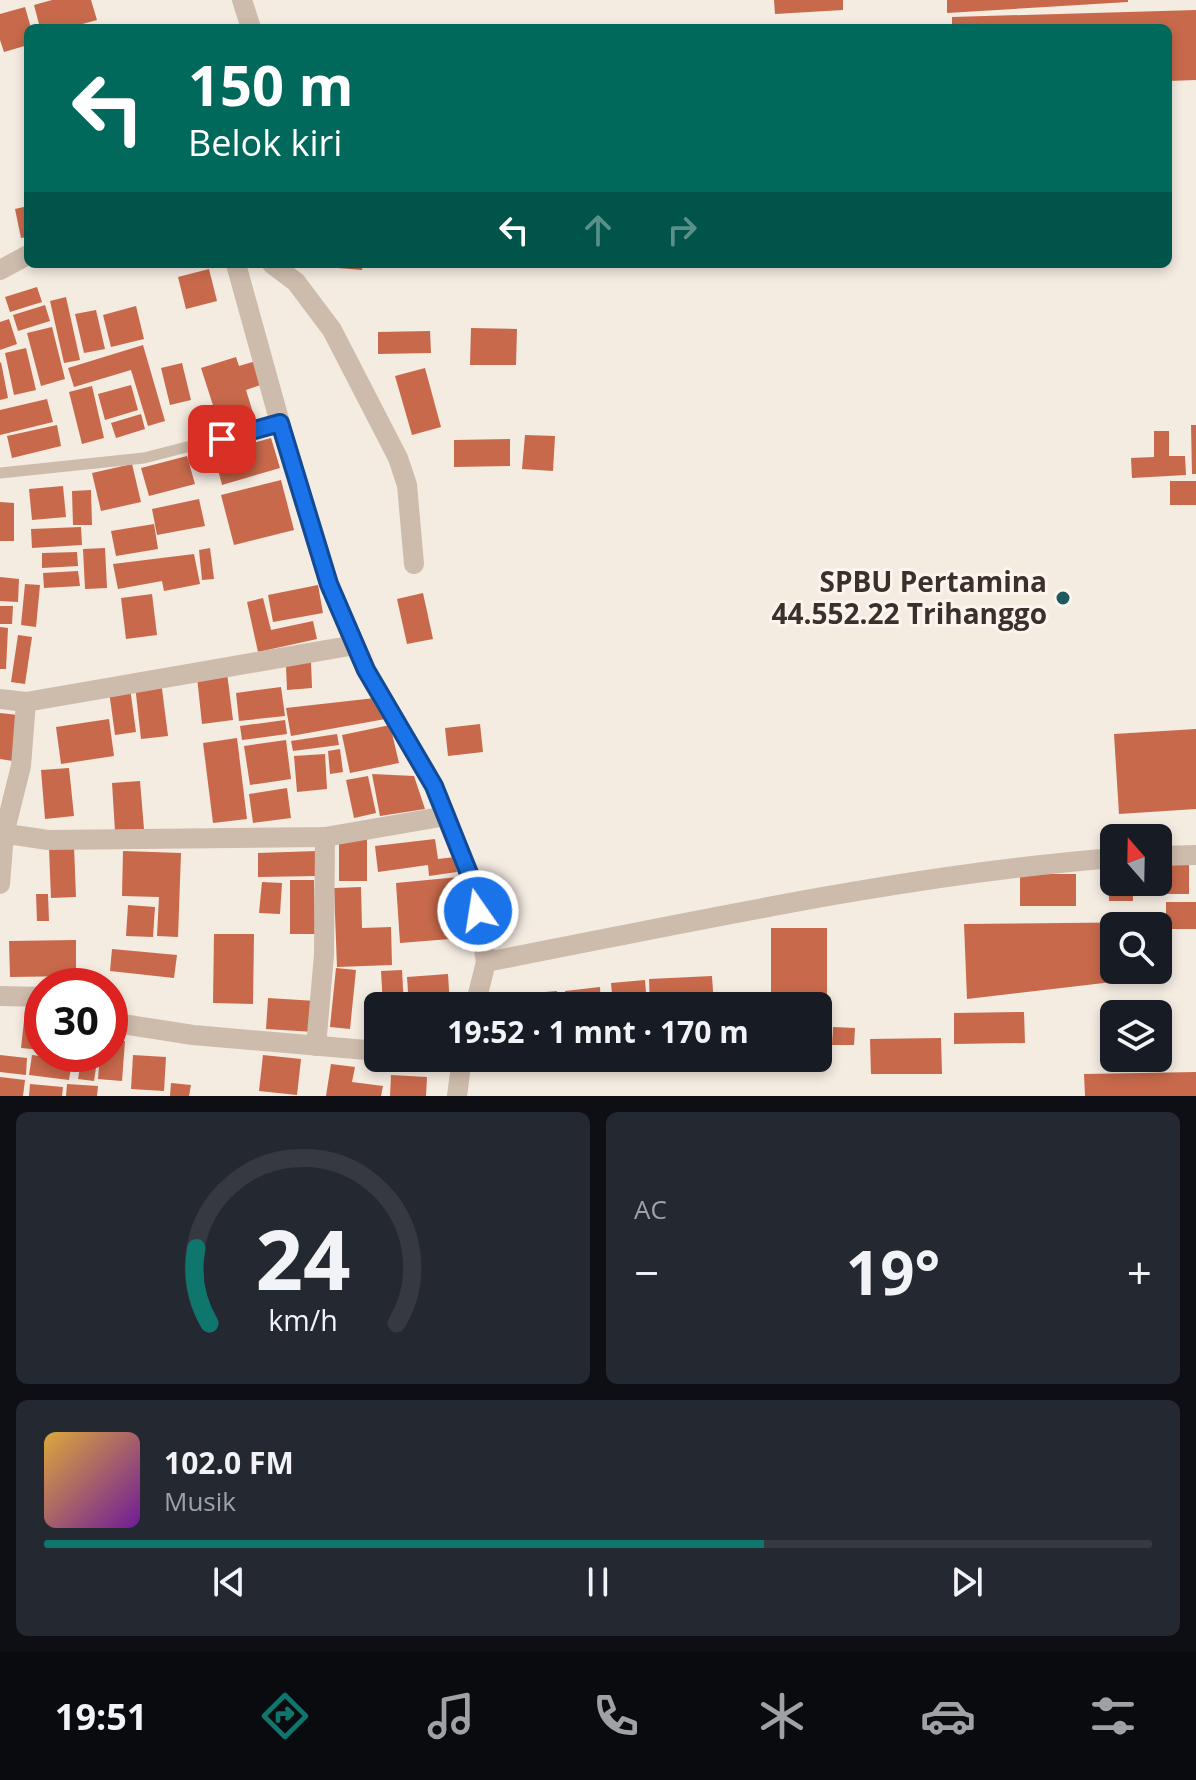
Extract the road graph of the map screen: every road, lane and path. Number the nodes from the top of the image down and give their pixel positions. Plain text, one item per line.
1 (242, 0) edge
2 (250, 24) edge
3 (24, 257) edge
4 (237, 268) edge
5 (277, 268) edge
6 (0, 270) edge
7 (280, 423) junction
8 (0, 473) edge
9 (414, 564) dead end
10 (355, 645) junction
11 (0, 699) edge
12 (26, 702) junction
13 (446, 816) junction
14 (2, 833) edge
15 (325, 837) junction
16 (1196, 855) edge
17 (1172, 856) edge
18 (1100, 859) edge
19 (0, 884) edge
20 (486, 962) junction
21 (478, 992) edge
22 (0, 996) edge
23 (24, 997) edge
24 (128, 1025) edge
25 (316, 1046) junction
26 (364, 1050) edge
27 (460, 1072) edge
28 (457, 1096) edge

1 - 2 street
3 - 6 street
4 - 7 street
5 - 9 street
7 - 8 lane
7 - 10 street
10 - 12 street
10 - 13 street
11 - 12 street
12 - 14 street
13 - 15 street
13 - 20 street
14 - 15 street
14 - 19 street
15 - 25 street
16 - 17 street
18 - 20 street
20 - 21 street
22 - 23 street
24 - 25 street
25 - 26 street
27 - 28 street

